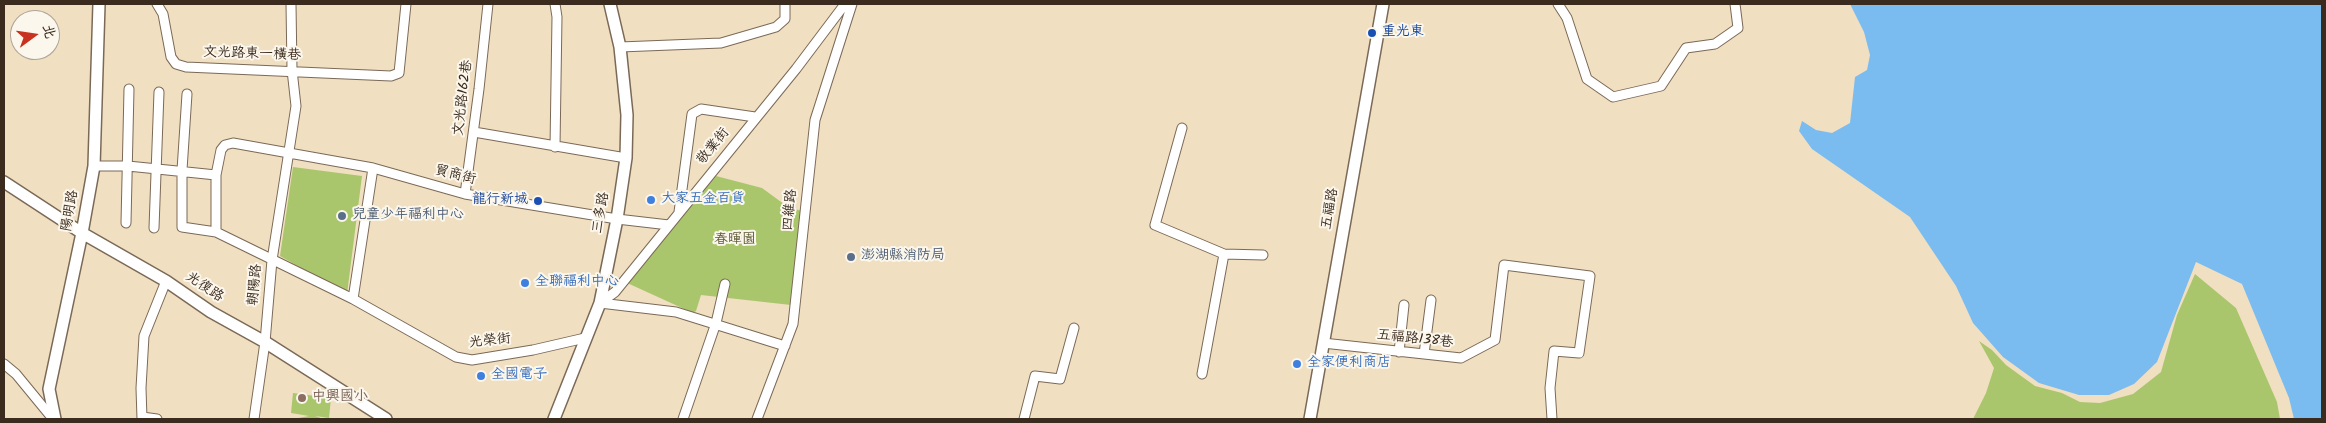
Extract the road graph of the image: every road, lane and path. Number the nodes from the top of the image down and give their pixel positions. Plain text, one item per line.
1 (99, 4) edge
2 (157, 4) edge
3 (291, 4) edge
4 (406, 4) edge
5 (488, 4) edge
6 (555, 4) edge
7 (610, 4) edge
8 (785, 4) edge
9 (845, 4) edge
10 (852, 4) edge
11 (1383, 4) edge
12 (1558, 4) edge
13 (1735, 4) edge
14 (620, 47) junction
15 (292, 70) junction
16 (129, 88) dead end
17 (158, 92) dead end
18 (187, 94) dead end
19 (755, 117) junction
20 (1182, 128) dead end
21 (474, 132) junction
22 (555, 146) junction
23 (288, 154) junction
24 (626, 158) junction
25 (94, 166) junction
26 (128, 166) junction
27 (373, 168) junction
28 (155, 169) junction
29 (182, 170) junction
30 (216, 175) junction
31 (4, 182) edge
32 (464, 194) junction
33 (679, 212) junction
34 (617, 219) junction
35 (126, 223) dead end
36 (669, 225) junction
37 (154, 228) dead end
38 (216, 232) junction
39 (82, 233) junction
40 (1224, 254) junction
41 (1263, 255) dead end
42 (272, 260) junction
43 (166, 281) junction
44 (725, 284) dead end
45 (353, 299) junction
46 (1431, 300) dead end
47 (600, 303) junction
48 (1404, 304) dead end
49 (716, 323) junction
50 (1074, 328) dead end
51 (585, 338) junction
52 (265, 342) junction
53 (1323, 344) junction
54 (785, 346) junction
55 (1399, 352) junction
56 (1424, 354) junction
57 (4, 364) edge
58 (1202, 374) dead end
59 (142, 418) edge
60 (54, 419) edge
61 (157, 419) edge
62 (254, 419) edge
63 (386, 419) edge
64 (554, 419) edge
65 (684, 419) edge
66 (757, 419) edge
67 (1024, 419) edge
68 (1310, 419) edge
69 (1552, 419) edge

1 - 25 street, 陽明路
2 - 15 street, 文光路東一橫巷
3 - 15 street
4 - 15 street, 文光路東一橫巷
5 - 21 street, 文光路162巷
6 - 22 street
7 - 14 street, 三多路
8 - 14 street
9 - 19 street, 敬業街
10 - 54 street, 四維路
11 - 53 street, 五福路
12 - 13 street
14 - 24 street, 三多路
15 - 23 street
16 - 26 street
17 - 28 street
18 - 29 street
19 - 33 street, 敬業街
19 - 33 street
20 - 40 street
21 - 22 street
21 - 32 street, 文光路162巷
22 - 24 street
23 - 27 street, 貿商街
23 - 30 street, 貿商街
23 - 42 street, 朝陽路
24 - 34 street, 三多路
25 - 26 street
25 - 39 street, 陽明路
26 - 28 street
26 - 35 street
27 - 32 street, 貿商街
27 - 45 street
28 - 29 street
28 - 37 street
29 - 30 street
29 - 38 street, 光榮街
30 - 38 street
31 - 39 street, 光復路
32 - 34 street, 貿商街
33 - 36 street, 敬業街
34 - 36 street, 貿商街
34 - 47 street, 三多路
36 - 47 street, 敬業街
38 - 42 street, 光榮街
39 - 43 street, 光復路
39 - 60 street, 陽明路
40 - 41 street
40 - 58 street
42 - 45 street, 光榮街
42 - 52 street, 朝陽路
43 - 52 street, 光復路
43 - 59 street
44 - 49 street
45 - 51 street, 光榮街
46 - 56 street
47 - 49 street
47 - 51 street, 三多路
48 - 55 street
49 - 54 street
49 - 65 street
50 - 67 street
51 - 64 street, 三多路
52 - 62 street, 朝陽路
52 - 63 street, 光復路
53 - 55 street, 五福路138巷
53 - 68 street, 五福路
54 - 66 street, 四維路
55 - 56 street, 五福路138巷
56 - 69 street, 五福路138巷
57 - 60 street
59 - 61 street

